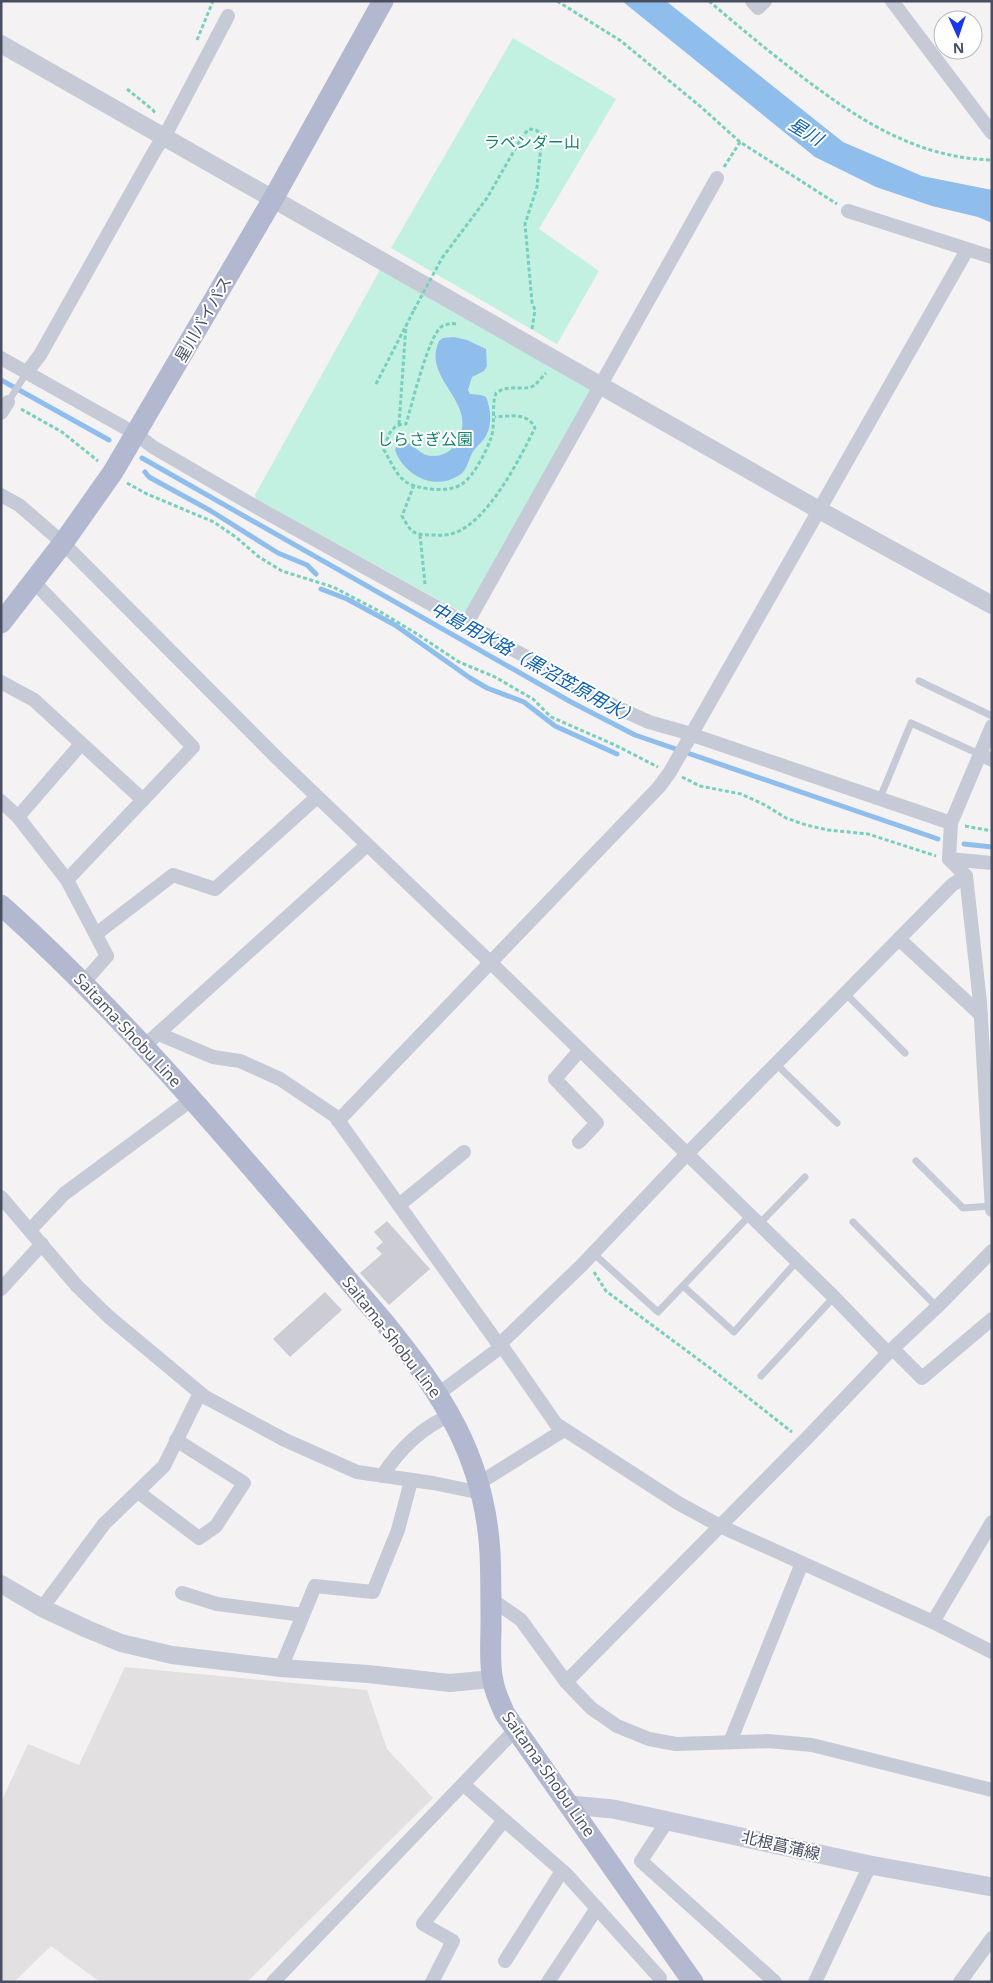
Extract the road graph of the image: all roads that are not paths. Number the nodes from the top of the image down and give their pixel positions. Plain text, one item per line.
1 (383, 1) edge
2 (752, 1) edge
3 (765, 1) edge
4 (892, 1) edge
5 (228, 16) dead end
6 (1, 44) edge
7 (992, 133) edge
8 (163, 137) junction
9 (717, 178) road end
10 (273, 199) junction
11 (848, 211) road end
12 (967, 250) junction
13 (992, 257) edge
14 (1, 358) edge
15 (24, 376) junction
16 (601, 386) junction
17 (10, 405) edge
18 (136, 434) junction
19 (1, 495) edge
20 (819, 510) junction
21 (63, 543) junction
22 (33, 581) junction
23 (992, 605) edge
24 (1, 623) edge
25 (467, 623) junction
26 (919, 681) dead end
27 (1, 682) edge
28 (992, 716) edge
29 (992, 726) edge
30 (690, 739) junction
31 (82, 744) junction
32 (979, 754) junction
33 (992, 760) edge
34 (317, 797) junction
35 (880, 798) junction
36 (143, 800) junction
37 (1, 801) edge
38 (18, 817) junction
39 (951, 827) junction
40 (367, 845) junction
41 (949, 856) junction
42 (992, 863) edge
43 (966, 876) junction
44 (67, 880) junction
45 (1, 905) edge
46 (96, 934) junction
47 (899, 939) junction
48 (490, 962) junction
49 (84, 982) junction
50 (845, 993) junction
51 (984, 1010) edge
52 (151, 1040) junction
53 (580, 1050) junction
54 (905, 1053) dead end
55 (776, 1064) junction
56 (192, 1100) junction
57 (338, 1121) junction
58 (837, 1123) dead end
59 (579, 1142) dead end
60 (464, 1152) dead end
61 (687, 1154) junction
62 (916, 1162) dead end
63 (805, 1177) dead end
64 (1, 1197) edge
65 (399, 1205) junction
66 (991, 1208) edge
67 (754, 1219) junction
68 (853, 1222) dead end
69 (30, 1230) junction
70 (42, 1244) junction
71 (992, 1251) edge
72 (594, 1254) junction
73 (798, 1261) junction
74 (683, 1286) junction
75 (1, 1289) edge
76 (834, 1297) junction
77 (937, 1307) junction
78 (992, 1319) edge
79 (500, 1346) junction
80 (890, 1351) junction
81 (761, 1376) dead end
82 (200, 1393) junction
83 (438, 1394) junction
84 (451, 1416) junction
85 (564, 1430) junction
86 (176, 1440) junction
87 (382, 1476) junction
88 (411, 1481) junction
89 (480, 1488) junction
90 (138, 1492) junction
91 (992, 1522) edge
92 (720, 1526) junction
93 (802, 1563) junction
94 (1, 1584) edge
95 (182, 1593) dead end
96 (491, 1599) junction
97 (42, 1608) junction
98 (303, 1615) junction
99 (933, 1622) junction
100 (992, 1652) edge
101 (281, 1668) junction
102 (492, 1679) junction
103 (566, 1682) junction
104 (515, 1730) junction
105 (730, 1742) junction
106 (464, 1785) junction
107 (992, 1790) edge
108 (570, 1805) junction
109 (504, 1820) junction
110 (668, 1820) junction
111 (870, 1865) junction
112 (562, 1870) junction
113 (992, 1887) edge
114 (597, 1908) junction
115 (992, 1938) edge
116 (505, 1961) dead end
117 (660, 1978) dead end
118 (279, 1980) edge
119 (432, 1982) edge
120 (548, 1982) edge
121 (693, 1982) edge
122 (775, 1982) edge
123 (815, 1982) edge
124 (960, 1982) edge

1 - 10 main road, 星川バイパス
2 - 3 street
4 - 7 street
5 - 8 street
6 - 8 street
8 - 10 street
8 - 15 street
9 - 16 street
10 - 16 street
10 - 18 main road, 星川バイパス
11 - 12 street
12 - 13 street
12 - 20 street
14 - 15 street
15 - 17 lane
15 - 18 street
16 - 20 street
16 - 25 street
18 - 21 main road, 星川バイパス
18 - 25 street
19 - 21 street
20 - 23 street
20 - 30 street
21 - 22 main road, 星川バイパス
21 - 34 street
22 - 24 main road, 星川バイパス
22 - 36 street
25 - 30 street
26 - 28 lane
27 - 31 street
29 - 32 street
30 - 35 street
30 - 48 street
31 - 36 street
31 - 38 street
32 - 33 street
32 - 35 lane
32 - 39 street
34 - 40 street
34 - 46 street
35 - 39 street
36 - 44 street
37 - 38 street
38 - 44 street
39 - 41 street
40 - 48 street
40 - 52 street
41 - 42 street
41 - 43 street
43 - 47 street
43 - 51 street
44 - 46 street
45 - 49 main road, Saitama-Shobu Line
46 - 49 street
47 - 50 street
47 - 51 street
48 - 53 street
48 - 57 street
49 - 52 main road, Saitama-Shobu Line
50 - 54 lane
50 - 55 street
51 - 66 street
52 - 56 main road, Saitama-Shobu Line
52 - 57 street
53 - 59 street
53 - 61 street
55 - 58 lane
55 - 61 street
56 - 69 street
56 - 83 main road, Saitama-Shobu Line
57 - 65 street
60 - 65 street
61 - 67 street
61 - 72 street
62 - 66 lane
63 - 67 lane
64 - 69 street
65 - 79 street
67 - 73 street
67 - 74 lane
68 - 77 lane
69 - 70 street
70 - 75 street
70 - 82 street
71 - 77 street
72 - 74 lane
72 - 79 street
73 - 74 lane
73 - 76 street
76 - 80 street
76 - 81 lane
77 - 80 street
78 - 80 street
79 - 83 street
79 - 85 street
80 - 92 street
82 - 86 street
82 - 87 street
83 - 84 main road, Saitama-Shobu Line
84 - 87 street
84 - 89 main road, Saitama-Shobu Line
85 - 89 street
85 - 92 street
86 - 90 street
86 - 90 street
87 - 88 street
88 - 89 street
88 - 98 street
89 - 96 main road, Saitama-Shobu Line
90 - 97 street
91 - 99 street
92 - 93 street
92 - 103 street
93 - 99 street
93 - 105 street
94 - 97 street
95 - 98 street
96 - 102 main road, Saitama-Shobu Line
96 - 103 street
97 - 101 street
98 - 101 street
99 - 100 street
101 - 102 street
102 - 104 main road, Saitama-Shobu Line
103 - 105 street
104 - 106 street
104 - 108 main road, Saitama-Shobu Line
105 - 107 street
106 - 109 street
106 - 118 street
108 - 110 main road, 北根菖蒲線
108 - 121 main road, Saitama-Shobu Line
109 - 112 street
109 - 119 street
110 - 111 main road, 北根菖蒲線
110 - 122 street
111 - 113 main road, 北根菖蒲線
111 - 123 street
112 - 114 street
112 - 116 street
114 - 117 street
114 - 120 street
115 - 124 street

